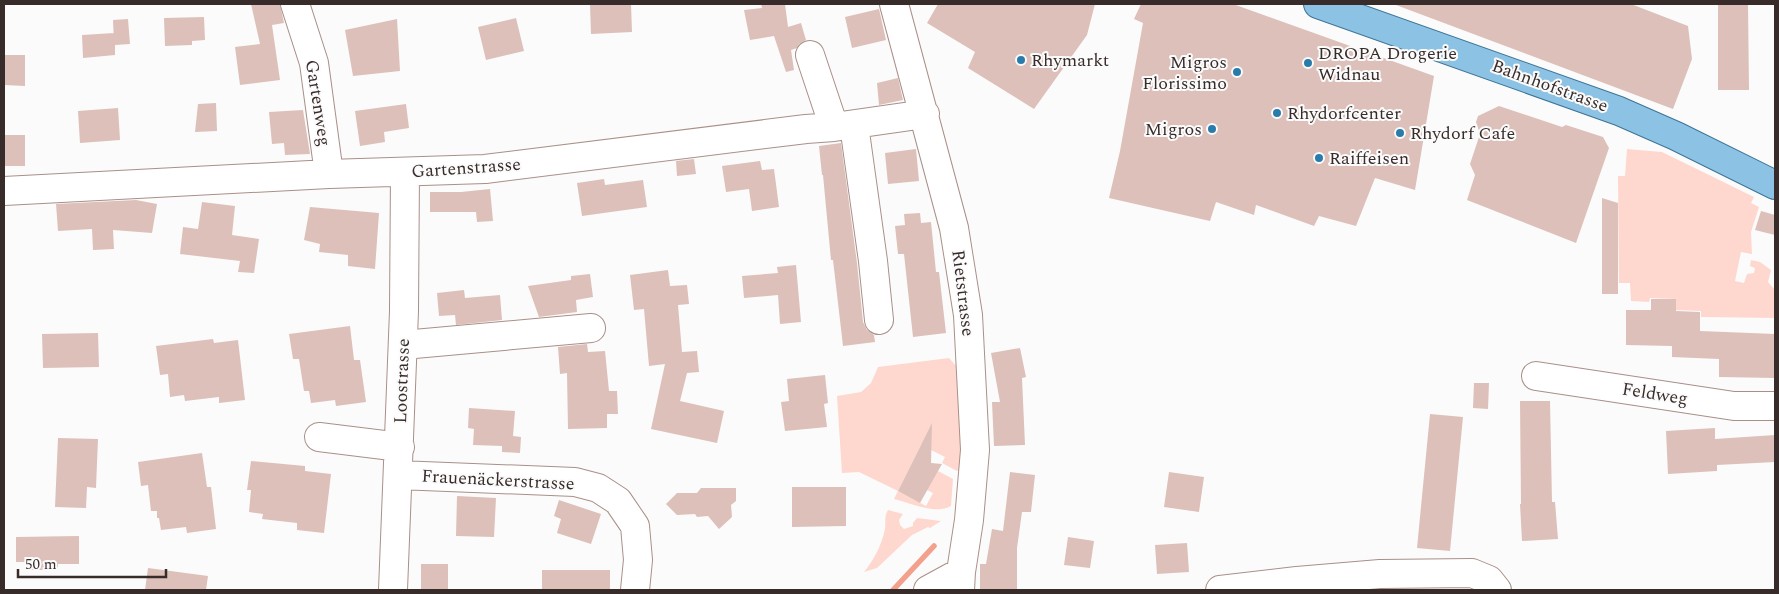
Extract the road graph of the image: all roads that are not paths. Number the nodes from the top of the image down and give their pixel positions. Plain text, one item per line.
1 (295, 4) edge
2 (894, 4) edge
3 (1318, 4) edge
4 (810, 55) dead end
5 (925, 114) junction
6 (844, 126) junction
7 (405, 172) junction
8 (329, 174) junction
9 (1775, 185) edge
10 (4, 191) edge
11 (879, 320) dead end
12 (591, 328) dead end
13 (403, 345) junction
14 (1536, 376) dead end
15 (1775, 406) edge
16 (319, 437) dead end
17 (400, 447) junction
18 (398, 475) junction
19 (961, 581) edge
20 (393, 590) edge
21 (635, 590) edge
22 (928, 590) edge
23 (1220, 590) edge
24 (1497, 590) edge

1 - 8 street, Gartenweg
2 - 5 street, Rietstrasse
3 - 9 main road, Bahnhofstrasse
4 - 6 street
5 - 6 street, Gartenstrasse
5 - 19 street, Rietstrasse
6 - 7 street, Gartenstrasse
6 - 11 street
7 - 8 street, Gartenstrasse
7 - 13 street, Loostrasse
8 - 10 street, Gartenstrasse
12 - 13 street
13 - 17 street, Loostrasse
14 - 15 street, Feldweg
16 - 17 street
17 - 18 street, Loostrasse
18 - 20 street, Loostrasse
18 - 21 street, Frauenäckerstrasse
19 - 22 street
23 - 24 street

